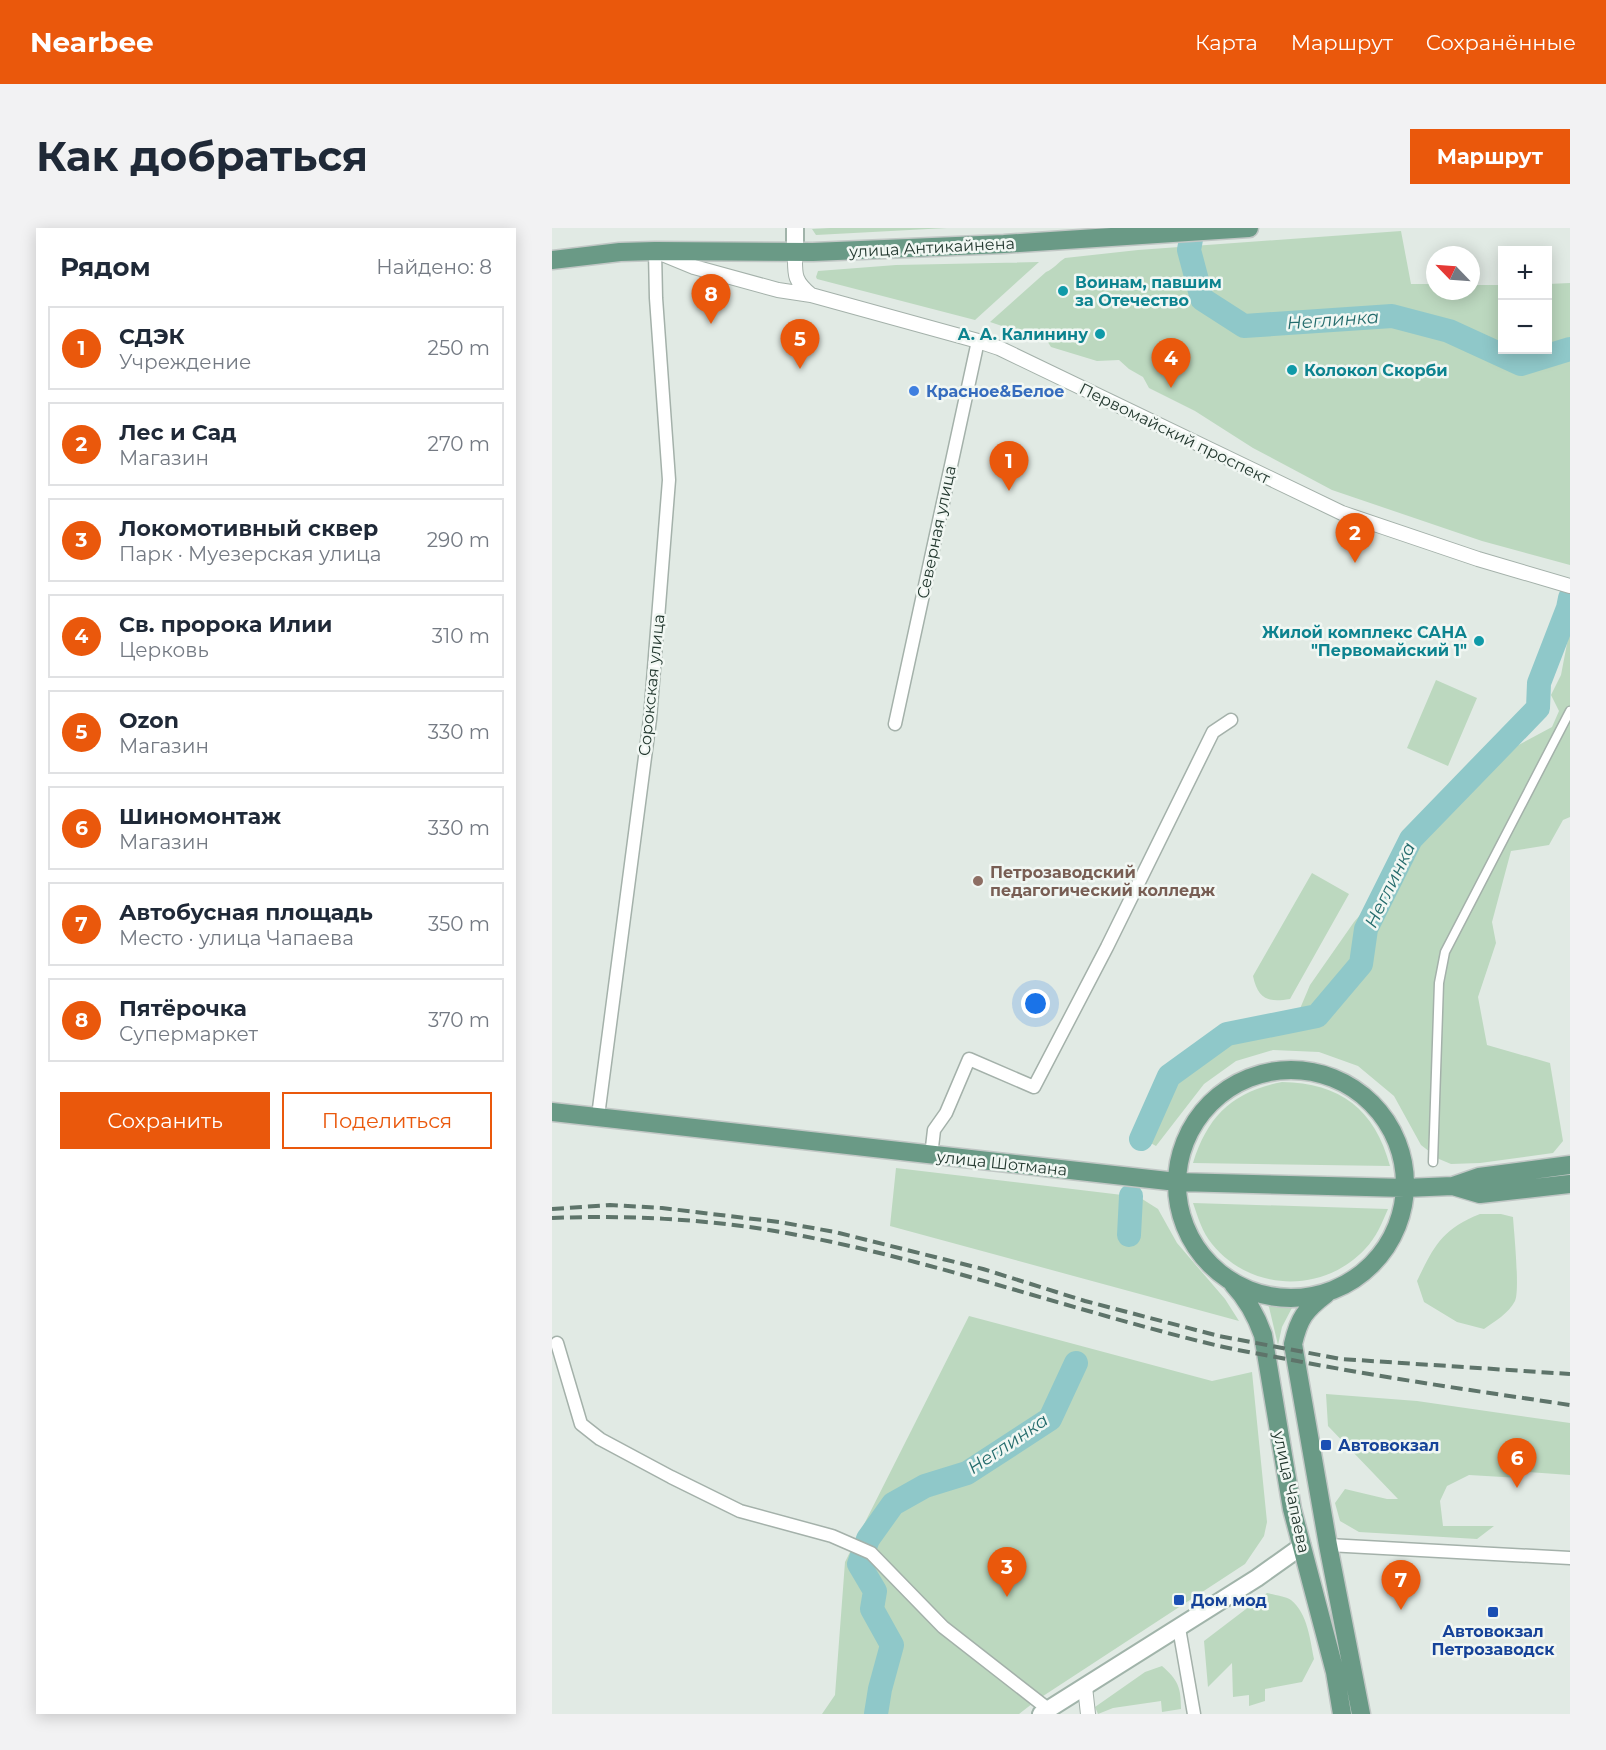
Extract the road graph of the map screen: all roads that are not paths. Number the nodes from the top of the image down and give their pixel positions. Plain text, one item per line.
1 (795, 228) edge
2 (1249, 228) edge
3 (655, 250) junction
4 (795, 252) junction
5 (552, 260) edge
6 (811, 295) junction
7 (978, 341) junction
8 (1570, 586) edge
9 (1570, 711) edge
10 (1231, 720) dead end
11 (895, 724) dead end
12 (552, 1112) edge
13 (598, 1116) junction
14 (931, 1156) junction
15 (1433, 1162) dead end
16 (1570, 1165) edge
17 (1178, 1182) junction
18 (1570, 1184) edge
19 (1454, 1186) junction
20 (1405, 1188) junction
21 (1228, 1278) junction
22 (1332, 1290) junction
23 (557, 1343) dead end
24 (1328, 1545) junction
25 (1302, 1546) junction
26 (1570, 1557) edge
27 (1179, 1628) junction
28 (1085, 1687) junction
29 (1048, 1712) edge
30 (1088, 1714) edge
31 (1194, 1714) edge
32 (1342, 1714) edge
33 (1361, 1714) edge

1 - 4 main road
2 - 4 main road, улица Антикайнена
3 - 4 main road, Первомайский проспект
3 - 5 main road, Первомайский проспект
3 - 6 street, Первомайский проспект
3 - 13 street, Сорокская улица
4 - 6 street
6 - 7 street, Первомайский проспект
7 - 8 street, Первомайский проспект
7 - 11 street, Северная улица
9 - 15 street
10 - 14 street
12 - 13 main road, улица Шотмана
13 - 14 main road, улица Шотмана
14 - 17 main road, улица Шотмана
16 - 19 main road, улица Шотмана
17 - 20 main road, улица Шотмана
17 - 20 main road
17 - 21 main road
18 - 19 main road, улица Шотмана
19 - 20 main road, улица Шотмана
20 - 22 main road
21 - 22 main road
21 - 25 main road, улица Чапаева
22 - 24 main road, улица Чапаева
23 - 29 street
24 - 25 main road
24 - 26 street
24 - 33 main road, улица Чапаева
25 - 27 main road
25 - 32 main road, улица Чапаева
27 - 28 main road
27 - 31 street
28 - 29 main road
28 - 30 street

